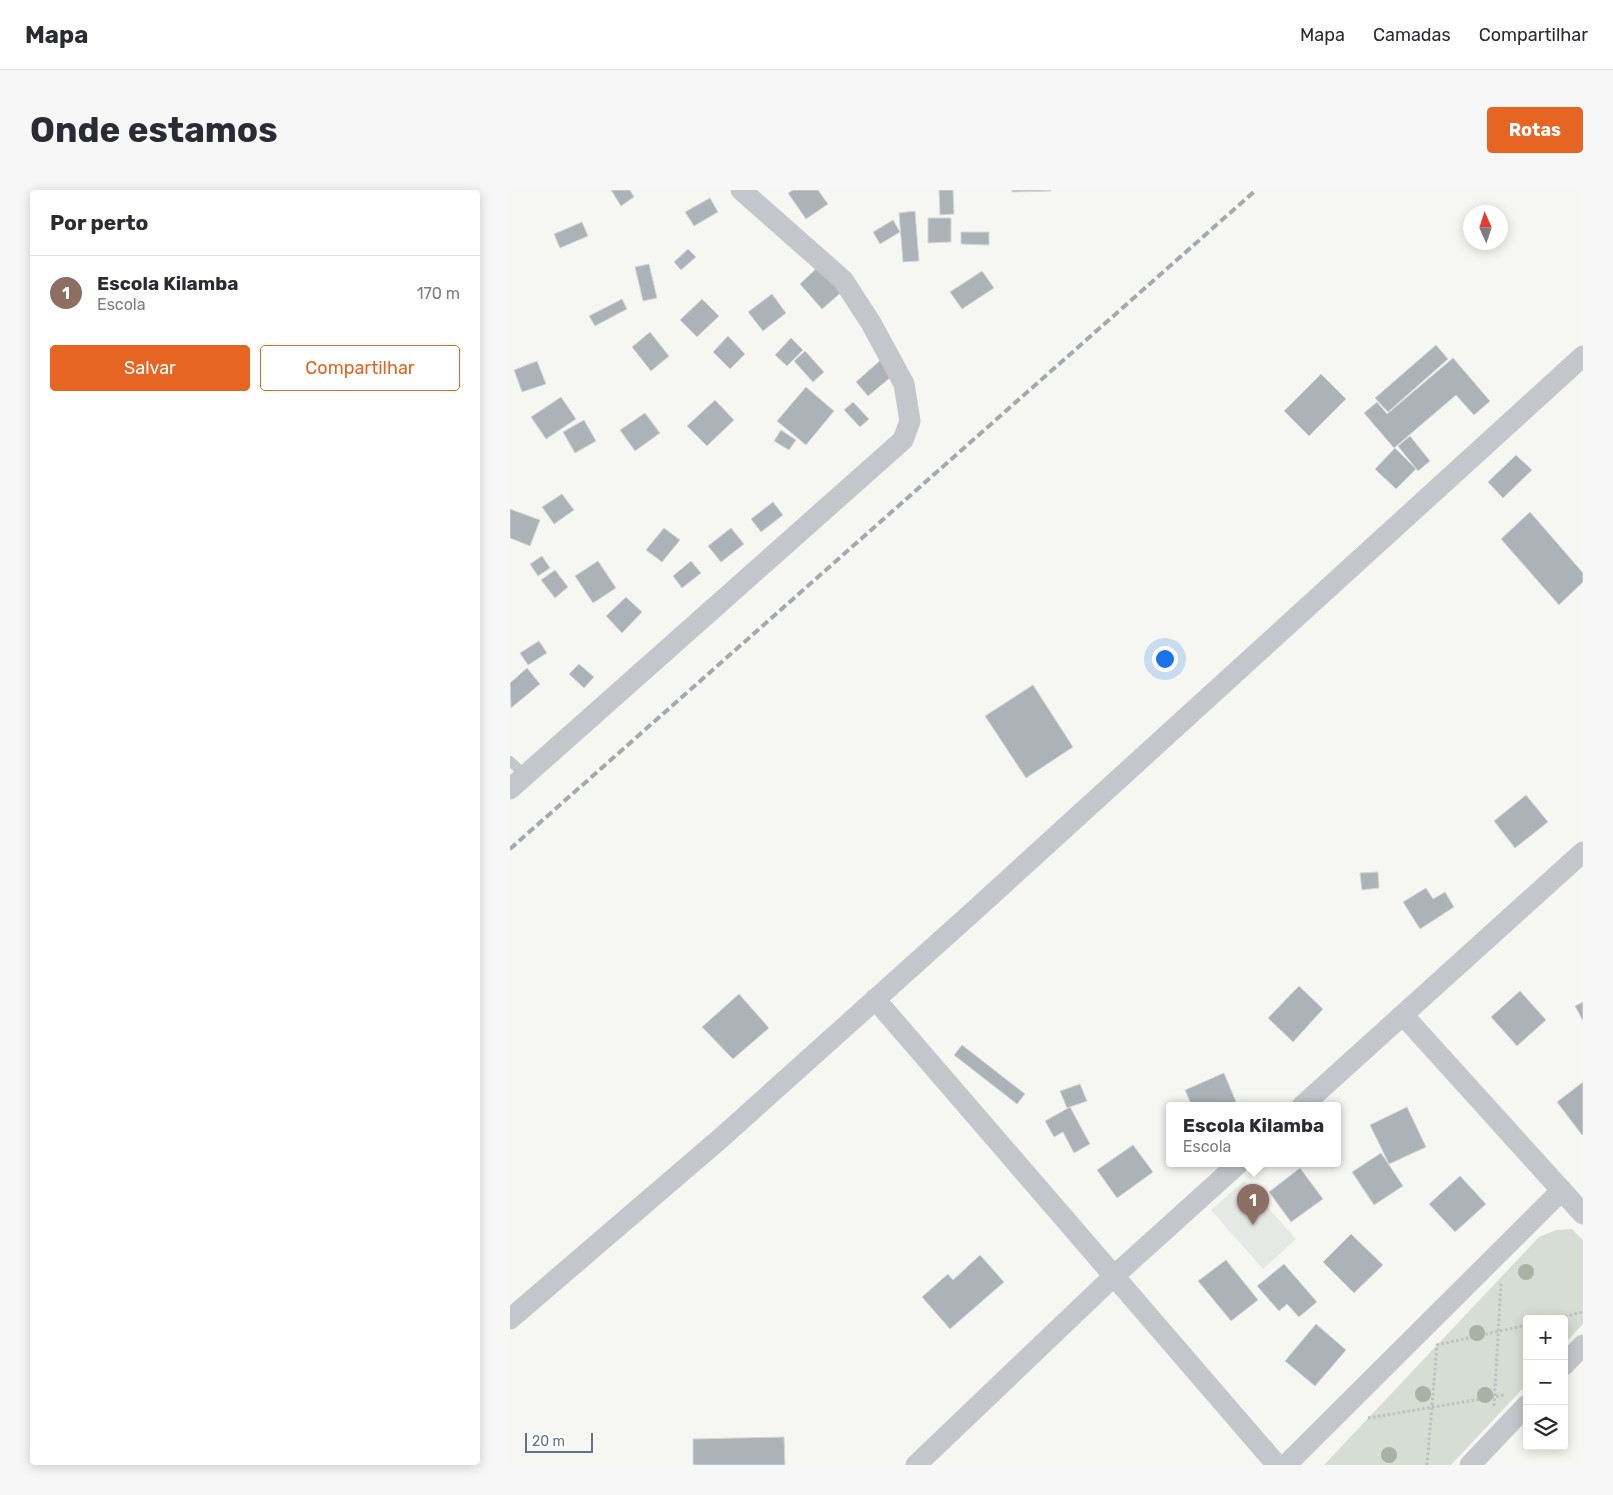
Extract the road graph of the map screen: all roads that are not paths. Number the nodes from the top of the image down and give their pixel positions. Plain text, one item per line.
1 (740, 190) edge
2 (1583, 356) edge
3 (515, 775) edge
4 (1583, 852) edge
5 (875, 1000) junction
6 (1404, 1015) junction
7 (1306, 1102) edge
8 (1235, 1167) edge
9 (1562, 1190) junction
10 (1583, 1214) edge
11 (1114, 1276) junction
12 (510, 1319) edge
13 (1583, 1345) edge
14 (1568, 1361) edge
15 (1519, 1399) edge
16 (916, 1465) edge
17 (1277, 1465) edge
18 (1286, 1465) edge
19 (1470, 1465) edge

1 - 3 street
2 - 5 street
4 - 6 street
5 - 11 street
5 - 12 street
6 - 7 street
6 - 9 street
8 - 11 street
9 - 10 street
9 - 18 street
11 - 16 street
11 - 17 street
13 - 14 street
15 - 19 street

